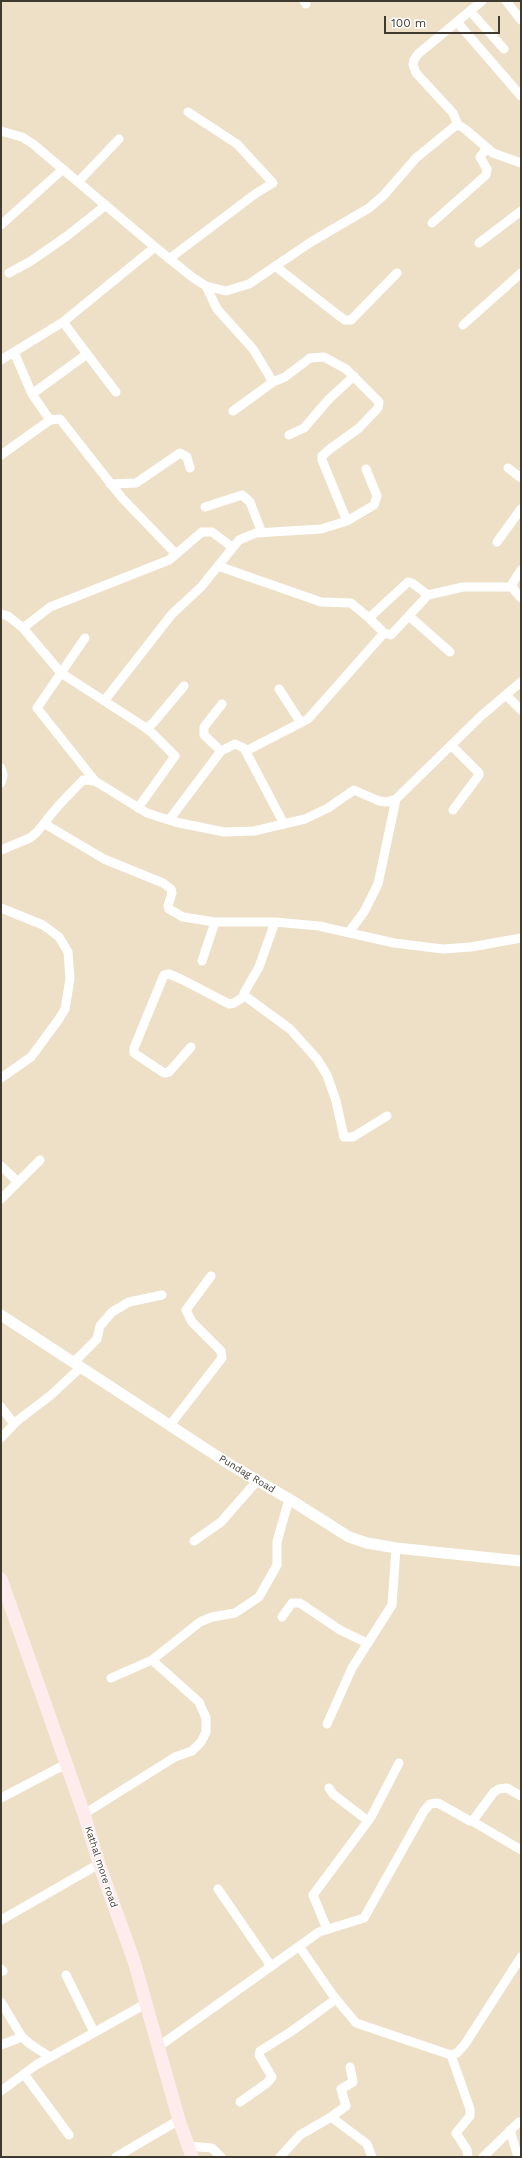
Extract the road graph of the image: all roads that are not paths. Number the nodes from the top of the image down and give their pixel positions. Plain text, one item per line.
1 (482, 1) edge
2 (506, 1) edge
3 (470, 11) junction
4 (521, 20) edge
5 (457, 22) junction
6 (504, 50) dead end
7 (521, 96) edge
8 (188, 112) dead end
9 (458, 125) junction
10 (1, 131) edge
11 (119, 139) dead end
12 (487, 148) junction
13 (521, 163) edge
14 (63, 169) junction
15 (78, 182) junction
16 (106, 205) junction
17 (521, 211) edge
18 (432, 223) dead end
19 (1, 225) edge
20 (479, 244) dead end
21 (154, 247) junction
22 (169, 259) junction
23 (275, 266) junction
24 (9, 273) dead end
25 (397, 273) dead end
26 (520, 277) edge
27 (206, 286) junction
28 (63, 322) junction
29 (463, 325) dead end
30 (14, 352) junction
31 (87, 354) junction
32 (1, 360) edge
33 (354, 376) junction
34 (273, 382) junction
35 (116, 392) dead end
36 (32, 394) junction
37 (233, 411) dead end
38 (50, 420) junction
39 (289, 435) dead end
40 (1, 455) edge
41 (190, 468) dead end
42 (508, 468) dead end
43 (366, 469) dead end
44 (521, 478) edge
45 (110, 484) junction
46 (205, 507) dead end
47 (521, 509) edge
48 (347, 520) junction
49 (262, 533) junction
50 (497, 542) dead end
51 (232, 547) junction
52 (176, 554) junction
53 (218, 566) junction
54 (521, 570) edge
55 (513, 587) junction
56 (428, 595) junction
57 (521, 598) edge
58 (1, 614) edge
59 (409, 616) junction
60 (369, 618) junction
61 (23, 628) junction
62 (384, 633) junction
63 (85, 638) dead end
64 (450, 652) dead end
65 (61, 673) junction
66 (521, 682) edge
67 (184, 686) dead end
68 (279, 689) dead end
69 (506, 694) junction
70 (104, 701) junction
71 (222, 704) dead end
72 (521, 710) edge
73 (301, 723) junction
74 (143, 726) junction
75 (451, 745) junction
76 (221, 751) junction
77 (246, 751) junction
78 (1, 768) edge
79 (95, 781) junction
80 (1, 783) edge
81 (396, 799) junction
82 (138, 808) junction
83 (453, 810) dead end
84 (169, 820) junction
85 (45, 824) junction
86 (284, 824) junction
87 (1, 840) edge
88 (4, 849) edge
89 (1, 908) edge
90 (215, 922) junction
91 (275, 922) junction
92 (349, 932) junction
93 (521, 938) edge
94 (202, 961) dead end
95 (245, 996) junction
96 (191, 1047) dead end
97 (1, 1078) edge
98 (387, 1116) dead end
99 (40, 1160) dead end
100 (1, 1166) edge
101 (18, 1182) junction
102 (1, 1199) edge
103 (211, 1276) dead end
104 (162, 1295) dead end
105 (1, 1315) edge
106 (78, 1365) junction
107 (1, 1407) edge
108 (14, 1424) junction
109 (170, 1426) junction
110 (1, 1438) edge
111 (257, 1480) junction
112 (289, 1499) junction
113 (194, 1541) dead end
114 (396, 1548) junction
115 (521, 1561) edge
116 (1, 1579) edge
117 (282, 1616) dead end
118 (367, 1643) junction
119 (152, 1660) junction
120 (111, 1678) dead end
121 (327, 1724) dead end
122 (399, 1763) dead end
123 (66, 1764) junction
124 (329, 1788) dead end
125 (521, 1796) edge
126 (1, 1798) edge
127 (84, 1814) junction
128 (368, 1821) junction
129 (472, 1821) junction
130 (521, 1850) edge
131 (99, 1864) junction
132 (218, 1889) dead end
133 (1, 1920) edge
134 (327, 1929) junction
135 (299, 1946) junction
136 (521, 1956) edge
137 (271, 1966) junction
138 (66, 1975) dead end
139 (336, 1999) junction
140 (1, 2002) edge
141 (147, 2003) junction
142 (94, 2032) junction
143 (22, 2037) junction
144 (1, 2045) edge
145 (158, 2048) junction
146 (451, 2055) junction
147 (50, 2057) junction
148 (350, 2067) dead end
149 (24, 2074) junction
150 (1, 2091) edge
151 (240, 2102) dead end
152 (331, 2117) junction
153 (179, 2120) junction
154 (519, 2122) dead end
155 (510, 2130) junction
156 (69, 2135) dead end
157 (190, 2152) edge
158 (116, 2157) edge
159 (221, 2157) edge
160 (280, 2157) edge
161 (372, 2157) edge
162 (468, 2157) edge
163 (483, 2157) edge
164 (518, 2157) edge

1 - 3 street
2 - 4 street
3 - 5 street
3 - 6 street
5 - 7 street
5 - 9 street
8 - 22 street
9 - 12 street
9 - 23 street
10 - 14 street
11 - 15 street
12 - 13 street
12 - 18 street
14 - 15 street
14 - 19 street
15 - 16 street
16 - 21 street
16 - 24 street
17 - 20 street
21 - 22 street
21 - 28 street
22 - 27 street
23 - 25 street
23 - 27 street
26 - 29 street
27 - 34 street
28 - 30 street
28 - 31 street
30 - 32 street
30 - 36 street
31 - 35 street
31 - 36 street
33 - 34 street
33 - 39 street
33 - 48 street
34 - 37 street
36 - 38 street
38 - 40 street
38 - 45 street
41 - 45 street
42 - 44 street
43 - 48 street
45 - 52 street
46 - 49 street
47 - 50 street
48 - 49 street
49 - 51 street
51 - 52 street
51 - 53 street
52 - 61 street
53 - 60 street
53 - 70 street
54 - 55 street
55 - 56 street
55 - 57 street
56 - 59 street
56 - 60 street
58 - 61 street
59 - 62 street
59 - 64 street
60 - 62 street
61 - 65 street
62 - 73 street
63 - 65 street
65 - 70 street
65 - 79 street
66 - 69 street
67 - 74 street
68 - 73 street
69 - 72 street
69 - 75 street
70 - 74 street
71 - 76 street
73 - 77 street
74 - 82 street
75 - 81 street
75 - 83 street
76 - 77 street
76 - 84 street
77 - 86 street
78 - 80 street
79 - 82 street
79 - 85 street
81 - 86 street
81 - 92 street
82 - 84 street
84 - 86 street
85 - 88 street
85 - 90 street
87 - 88 street
89 - 97 street
90 - 91 street
90 - 94 street
91 - 92 street
91 - 95 street
92 - 93 street
95 - 96 street
95 - 98 street
99 - 101 street
100 - 101 street
101 - 102 street
103 - 109 street
104 - 106 street
105 - 106 street, Pundag Road
106 - 108 street
106 - 109 street, Pundag Road
107 - 108 street
108 - 110 street
109 - 111 street, Pundag Road
111 - 112 street, Pundag Road
111 - 113 street
112 - 114 street, Pundag Road
112 - 119 street
114 - 115 street, Pundag Road
114 - 118 street
116 - 123 main road, Kathal more road
117 - 118 street
118 - 121 street
119 - 120 street
119 - 127 street
122 - 128 street
123 - 126 street
123 - 127 main road, Kathal more road
124 - 128 street
125 - 129 street
127 - 131 main road, Kathal more road
128 - 134 street
129 - 130 street
129 - 134 street
131 - 133 street
131 - 141 main road, Kathal more road
132 - 137 street
134 - 135 street
135 - 137 street
135 - 139 street
136 - 146 street
137 - 145 street
138 - 142 street
139 - 146 street
139 - 151 street
140 - 143 street
141 - 142 street
141 - 145 main road, Kathal more road
142 - 147 street
143 - 144 street
143 - 147 street
145 - 153 main road, Kathal more road
146 - 162 street
147 - 149 street
148 - 152 street
149 - 150 street
149 - 156 street
152 - 160 street
152 - 161 street
153 - 157 main road, Kathal more road
153 - 158 street
154 - 155 street
155 - 163 street
155 - 164 street
157 - 159 street

